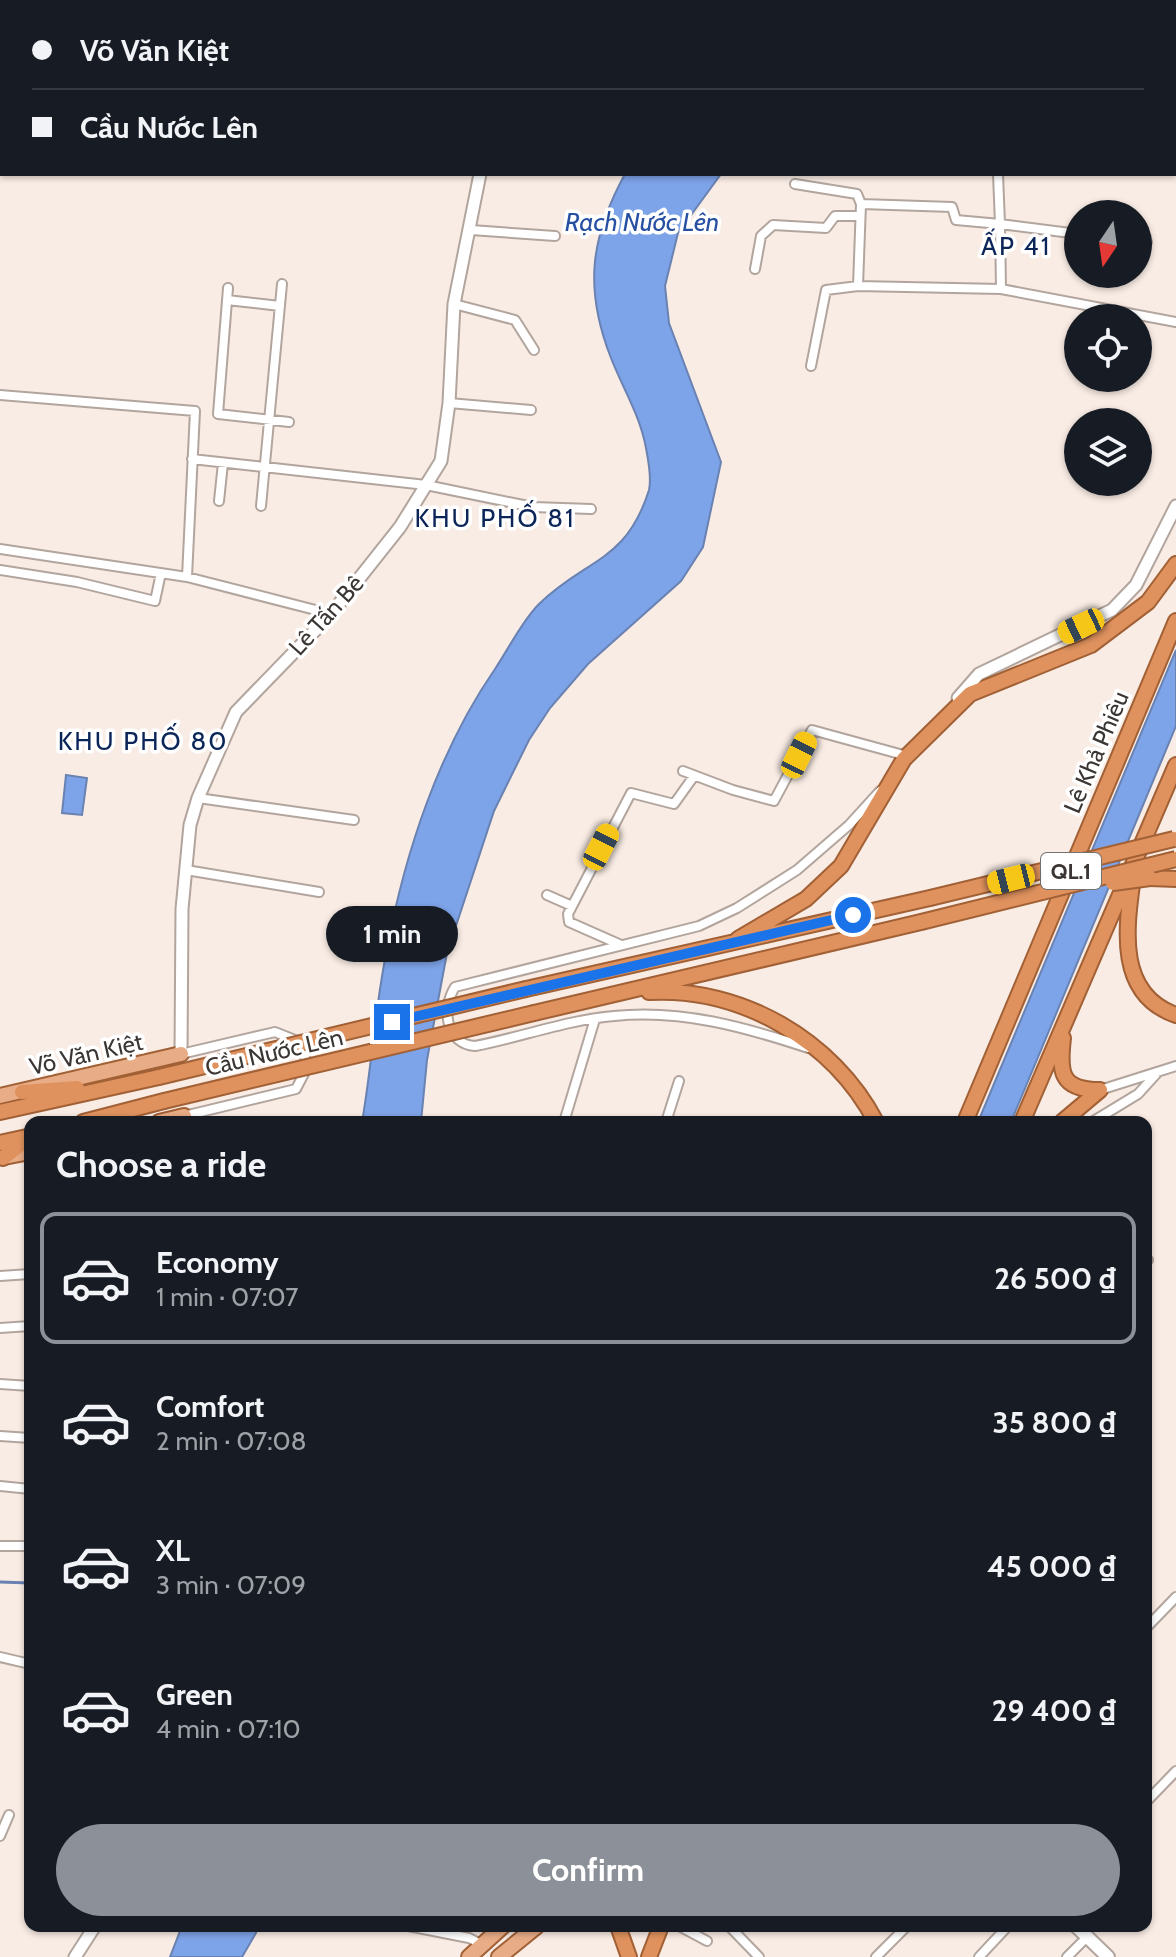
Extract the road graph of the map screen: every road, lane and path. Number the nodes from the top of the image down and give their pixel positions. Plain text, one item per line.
1 (480, 176) edge
2 (998, 176) edge
3 (795, 184) dead end
4 (861, 204) junction
5 (860, 216) junction
6 (1000, 224) junction
7 (471, 230) junction
8 (1064, 232) edge
9 (555, 236) dead end
10 (755, 269) dead end
11 (282, 284) dead end
12 (858, 286) junction
13 (228, 288) dead end
14 (1001, 289) junction
15 (227, 300) junction
16 (454, 304) junction
17 (280, 306) junction
18 (1176, 322) edge
19 (534, 350) dead end
20 (811, 366) dead end
21 (0, 395) edge
22 (449, 403) junction
23 (531, 410) dead end
24 (269, 420) junction
25 (289, 422) dead end
26 (192, 459) junction
27 (223, 463) junction
28 (265, 467) junction
29 (426, 485) junction
30 (219, 501) dead end
31 (261, 506) dead end
32 (1176, 506) edge
33 (591, 509) dead end
34 (0, 549) edge
35 (1176, 564) edge
36 (0, 570) edge
37 (161, 573) junction
38 (187, 577) junction
39 (331, 614) junction
40 (1176, 621) edge
41 (935, 726) junction
42 (907, 756) junction
43 (1176, 765) edge
44 (683, 771) dead end
45 (894, 775) junction
46 (694, 776) junction
47 (198, 798) junction
48 (354, 820) dead end
49 (836, 838) junction
50 (1175, 839) edge
51 (847, 857) junction
52 (1176, 859) edge
53 (1135, 861) junction
54 (186, 870) junction
55 (1176, 879) edge
56 (319, 892) dead end
57 (547, 895) dead end
58 (572, 906) junction
59 (921, 922) junction
60 (738, 939) junction
61 (622, 945) junction
62 (616, 994) junction
63 (1176, 1015) edge
64 (595, 1019) junction
65 (1066, 1020) junction
66 (776, 1030) junction
67 (181, 1054) junction
68 (308, 1066) junction
69 (1176, 1066) edge
70 (1158, 1072) junction
71 (159, 1077) joint
72 (679, 1081) dead end
73 (129, 1083) junction
74 (1100, 1090) junction
75 (22, 1092) junction
76 (0, 1096) edge
77 (0, 1112) edge
78 (106, 1116) edge
79 (195, 1116) edge
80 (566, 1116) edge
81 (668, 1116) edge
82 (872, 1116) edge
83 (968, 1116) edge
84 (1025, 1116) edge
85 (1069, 1116) edge
86 (1102, 1116) edge
87 (24, 1140) edge
88 (24, 1152) edge
89 (1, 1153) edge
90 (24, 1274) edge
91 (0, 1276) edge
92 (24, 1326) edge
93 (0, 1328) edge
94 (0, 1384) edge
95 (24, 1386) edge
96 (0, 1436) edge
97 (24, 1438) edge
98 (0, 1486) edge
99 (24, 1488) edge
100 (0, 1546) edge
101 (24, 1546) edge
102 (1176, 1597) edge
103 (1152, 1622) edge
104 (0, 1657) edge
105 (24, 1663) edge
106 (1176, 1771) edge
107 (1152, 1796) edge
108 (9, 1815) dead end
109 (0, 1836) edge
110 (91, 1932) edge
111 (438, 1932) edge
112 (497, 1932) edge
113 (530, 1932) edge
114 (620, 1932) edge
115 (659, 1932) edge
116 (690, 1932) edge
117 (735, 1932) edge
118 (901, 1932) edge
119 (1002, 1932) edge
120 (1082, 1932) edge
121 (1087, 1937) junction
122 (707, 1941) dead end
123 (483, 1945) junction
124 (75, 1957) edge
125 (469, 1957) edge
126 (499, 1957) edge
127 (629, 1957) edge
128 (649, 1957) edge
129 (759, 1957) edge
130 (876, 1957) edge
131 (979, 1957) edge
132 (1067, 1957) edge
133 (1108, 1957) edge

1 - 7 street, Lê Tấn Bê
2 - 6 street
3 - 4 street
4 - 5 street
4 - 6 street
5 - 10 street
5 - 12 street
6 - 8 street
6 - 14 street
7 - 9 street
7 - 16 street, Lê Tấn Bê
11 - 17 street
12 - 14 street
12 - 20 street
13 - 15 street
14 - 18 street
15 - 17 street
15 - 24 street
16 - 19 street
16 - 22 street, Lê Tấn Bê
17 - 24 street
21 - 26 street
22 - 23 street
22 - 29 street, Lê Tấn Bê
24 - 25 street
24 - 28 street
26 - 27 street
26 - 38 street
27 - 28 street
27 - 30 street
28 - 29 street
28 - 31 street
29 - 33 street
29 - 39 street, Lê Tấn Bê
32 - 41 street
34 - 37 street
35 - 41 highway
36 - 37 street
37 - 38 street
38 - 39 street
39 - 47 street, Lê Tấn Bê
40 - 83 highway, Lê Khả Phiêu / QL.1
41 - 42 highway
42 - 45 highway
42 - 46 street
43 - 53 highway, QL.1
44 - 46 street
45 - 49 street
45 - 51 highway
46 - 58 street
47 - 48 street
47 - 54 street, Lê Tấn Bê
49 - 51 street
49 - 61 street
50 - 60 highway, bridge
51 - 60 highway
52 - 59 highway, bridge
53 - 63 highway
53 - 65 highway, QL.1
54 - 56 street
54 - 67 street, Lê Tấn Bê
55 - 59 highway, bridge
57 - 58 street
58 - 61 street
59 - 62 highway
60 - 71 highway, Cầu Nước Lên, bridge
61 - 64 street
62 - 66 highway
62 - 68 highway, Cầu Nước Lên, bridge
64 - 66 street
64 - 80 street
65 - 74 highway
65 - 84 highway, QL.1
66 - 82 highway
67 - 68 street
67 - 75 main road, Võ Văn Kiệt
68 - 78 highway, Cầu Nước Lên, bridge
68 - 79 street
69 - 70 street
70 - 74 street
70 - 86 street
71 - 73 highway, Võ Văn Kiệt
72 - 81 street
73 - 75 highway
73 - 77 highway, Võ Văn Kiệt
74 - 85 highway
75 - 76 main road, Võ Văn Kiệt
87 - 89 highway
88 - 89 main road
90 - 91 street
92 - 93 street
94 - 95 street
96 - 97 street
98 - 99 street
100 - 101 street
102 - 103 street
104 - 105 street
106 - 107 street
108 - 109 street
110 - 124 street
111 - 123 street
112 - 123 main road
113 - 126 main road
114 - 127 highway
115 - 128 highway
116 - 122 street
117 - 129 street
118 - 130 street
119 - 131 street
120 - 121 main road
121 - 132 street
121 - 133 main road
123 - 125 main road

